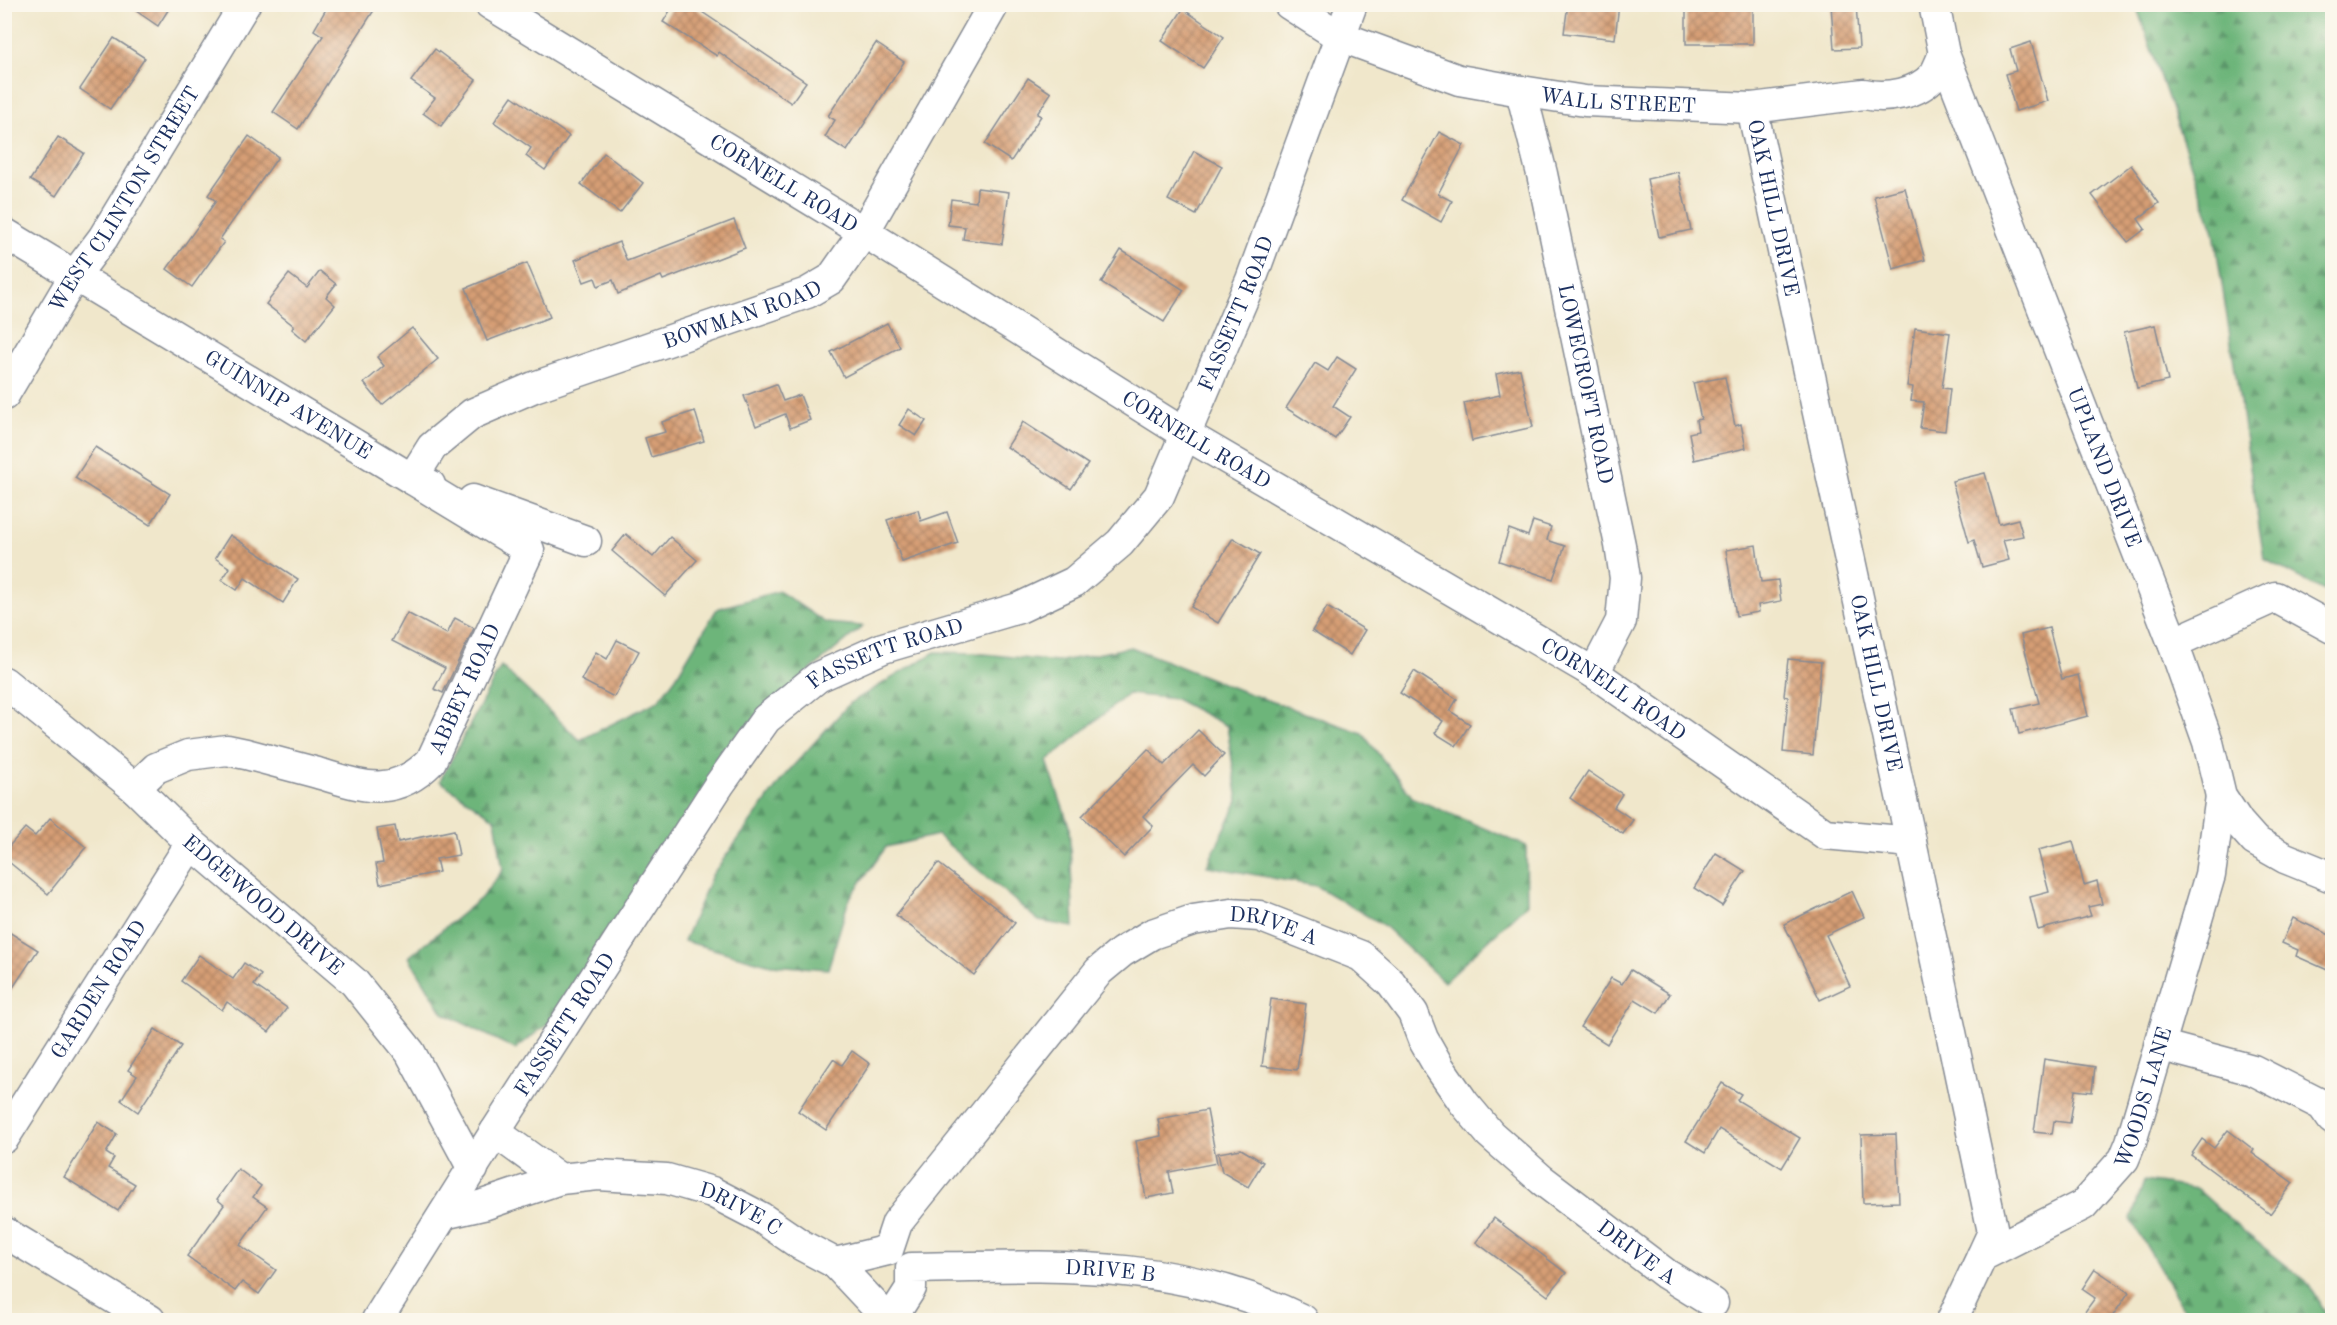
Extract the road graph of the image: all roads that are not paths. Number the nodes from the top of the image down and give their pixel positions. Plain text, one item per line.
1 (245, 4) edge
2 (490, 4) edge
3 (994, 4) edge
4 (1289, 4) edge
5 (1352, 4) edge
6 (1934, 4) edge
7 (1339, 36) junction
8 (1944, 54) junction
9 (1521, 91) junction
10 (1752, 108) junction
11 (864, 232) junction
12 (4, 233) edge
13 (75, 275) junction
14 (4, 395) edge
15 (1185, 434) junction
16 (412, 479) junction
17 (586, 541) dead end
18 (2332, 628) edge
19 (2172, 643) junction
20 (1594, 674) junction
21 (4, 682) edge
22 (135, 788) junction
23 (2221, 796) junction
24 (1911, 842) junction
25 (191, 843) junction
26 (2332, 877) edge
27 (2159, 1045) junction
28 (2332, 1119) edge
29 (495, 1131) junction
30 (4, 1138) edge
31 (472, 1169) junction
32 (560, 1179) junction
33 (444, 1214) junction
34 (4, 1232) edge
35 (1982, 1256) junction
36 (899, 1259) junction
37 (835, 1263) junction
38 (1713, 1303) dead end
39 (882, 1317) edge
40 (150, 1320) edge
41 (377, 1320) edge
42 (1303, 1320) edge
43 (1953, 1320) edge

1 - 13 street, WEST CLINTON STREET
2 - 11 street, CORNELL ROAD
3 - 11 street, BOWMAN ROAD
4 - 7 street, WALL STREET
5 - 7 street, FASSETT ROAD
6 - 8 street, UPLAND DRIVE
7 - 9 street, WALL STREET
7 - 15 street, FASSETT ROAD
8 - 10 street, WALL STREET
8 - 19 street, UPLAND DRIVE
9 - 10 street, WALL STREET
9 - 20 street, LOWECROFT ROAD
10 - 24 street, OAK HILL DRIVE
11 - 15 street, CORNELL ROAD
11 - 16 street, BOWMAN ROAD
12 - 13 street, GUINNIP AVENUE
13 - 14 street, WEST CLINTON STREET
13 - 16 street, GUINNIP AVENUE
15 - 20 street, CORNELL ROAD
15 - 29 street, FASSETT ROAD
16 - 17 street, GUINNIP AVENUE
16 - 22 street, ABBEY ROAD
18 - 19 street
19 - 23 street, UPLAND DRIVE
20 - 24 street, CORNELL ROAD
21 - 22 street, EDGEWOOD DRIVE
22 - 25 street, EDGEWOOD DRIVE
23 - 26 street, UPLAND DRIVE
23 - 27 street, WOODS LANE
24 - 35 street, OAK HILL DRIVE
25 - 30 street, GARDEN ROAD
25 - 31 street, EDGEWOOD DRIVE
27 - 28 street
27 - 35 street, WOODS LANE
29 - 31 street, FASSETT ROAD
29 - 32 street
31 - 33 street, FASSETT ROAD
32 - 33 street, DRIVE C
32 - 37 street, DRIVE C
33 - 41 street, FASSETT ROAD
34 - 40 street
35 - 43 street
36 - 37 street
36 - 38 street, DRIVE A
36 - 39 street
36 - 42 street, DRIVE B
37 - 39 street, DRIVE C

